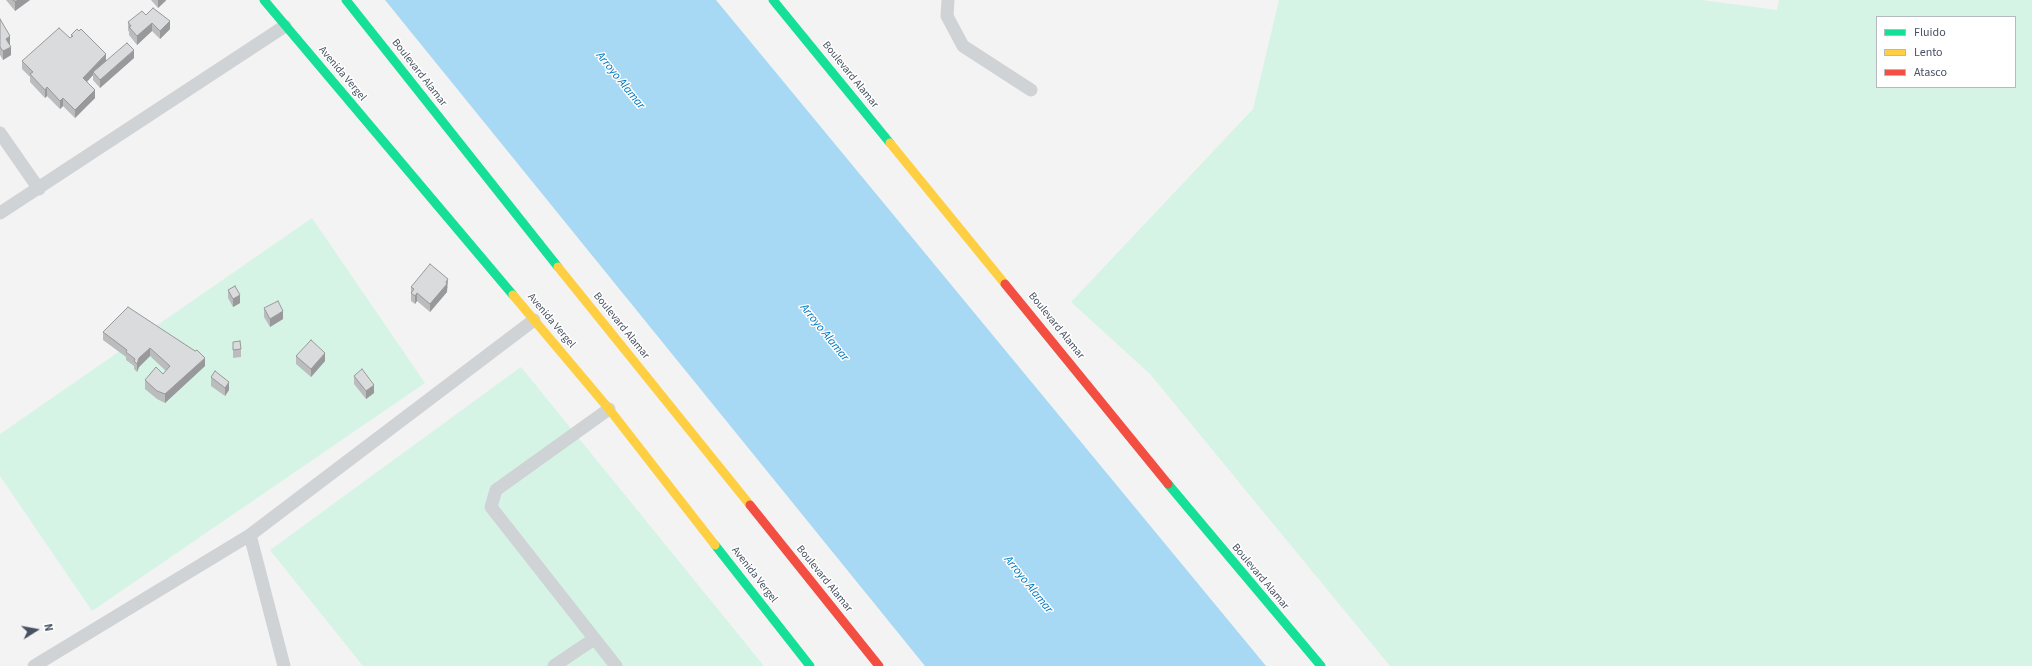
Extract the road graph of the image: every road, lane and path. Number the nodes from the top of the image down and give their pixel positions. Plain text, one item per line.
1 (264, 0) edge
2 (346, 0) edge
3 (773, 0) edge
4 (948, 0) edge
5 (285, 26) junction
6 (1031, 90) dead end
7 (0, 134) edge
8 (39, 189) junction
9 (0, 214) edge
10 (534, 320) junction
11 (609, 409) junction
12 (250, 535) junction
13 (594, 639) junction
14 (34, 666) edge
15 (284, 666) edge
16 (554, 666) edge
17 (616, 666) edge
18 (810, 666) edge
19 (879, 666) edge
20 (1321, 666) edge

1 - 5 main road, Avenida Vergel
2 - 19 main road, Boulevard Alamar
3 - 20 main road, Boulevard Alamar
4 - 6 lane
5 - 8 lane
5 - 10 main road, Avenida Vergel
7 - 8 lane
8 - 9 lane
10 - 11 main road, Avenida Vergel
10 - 12 lane
11 - 13 lane
11 - 18 main road, Avenida Vergel
12 - 14 lane
12 - 15 lane
13 - 16 lane
13 - 17 lane

